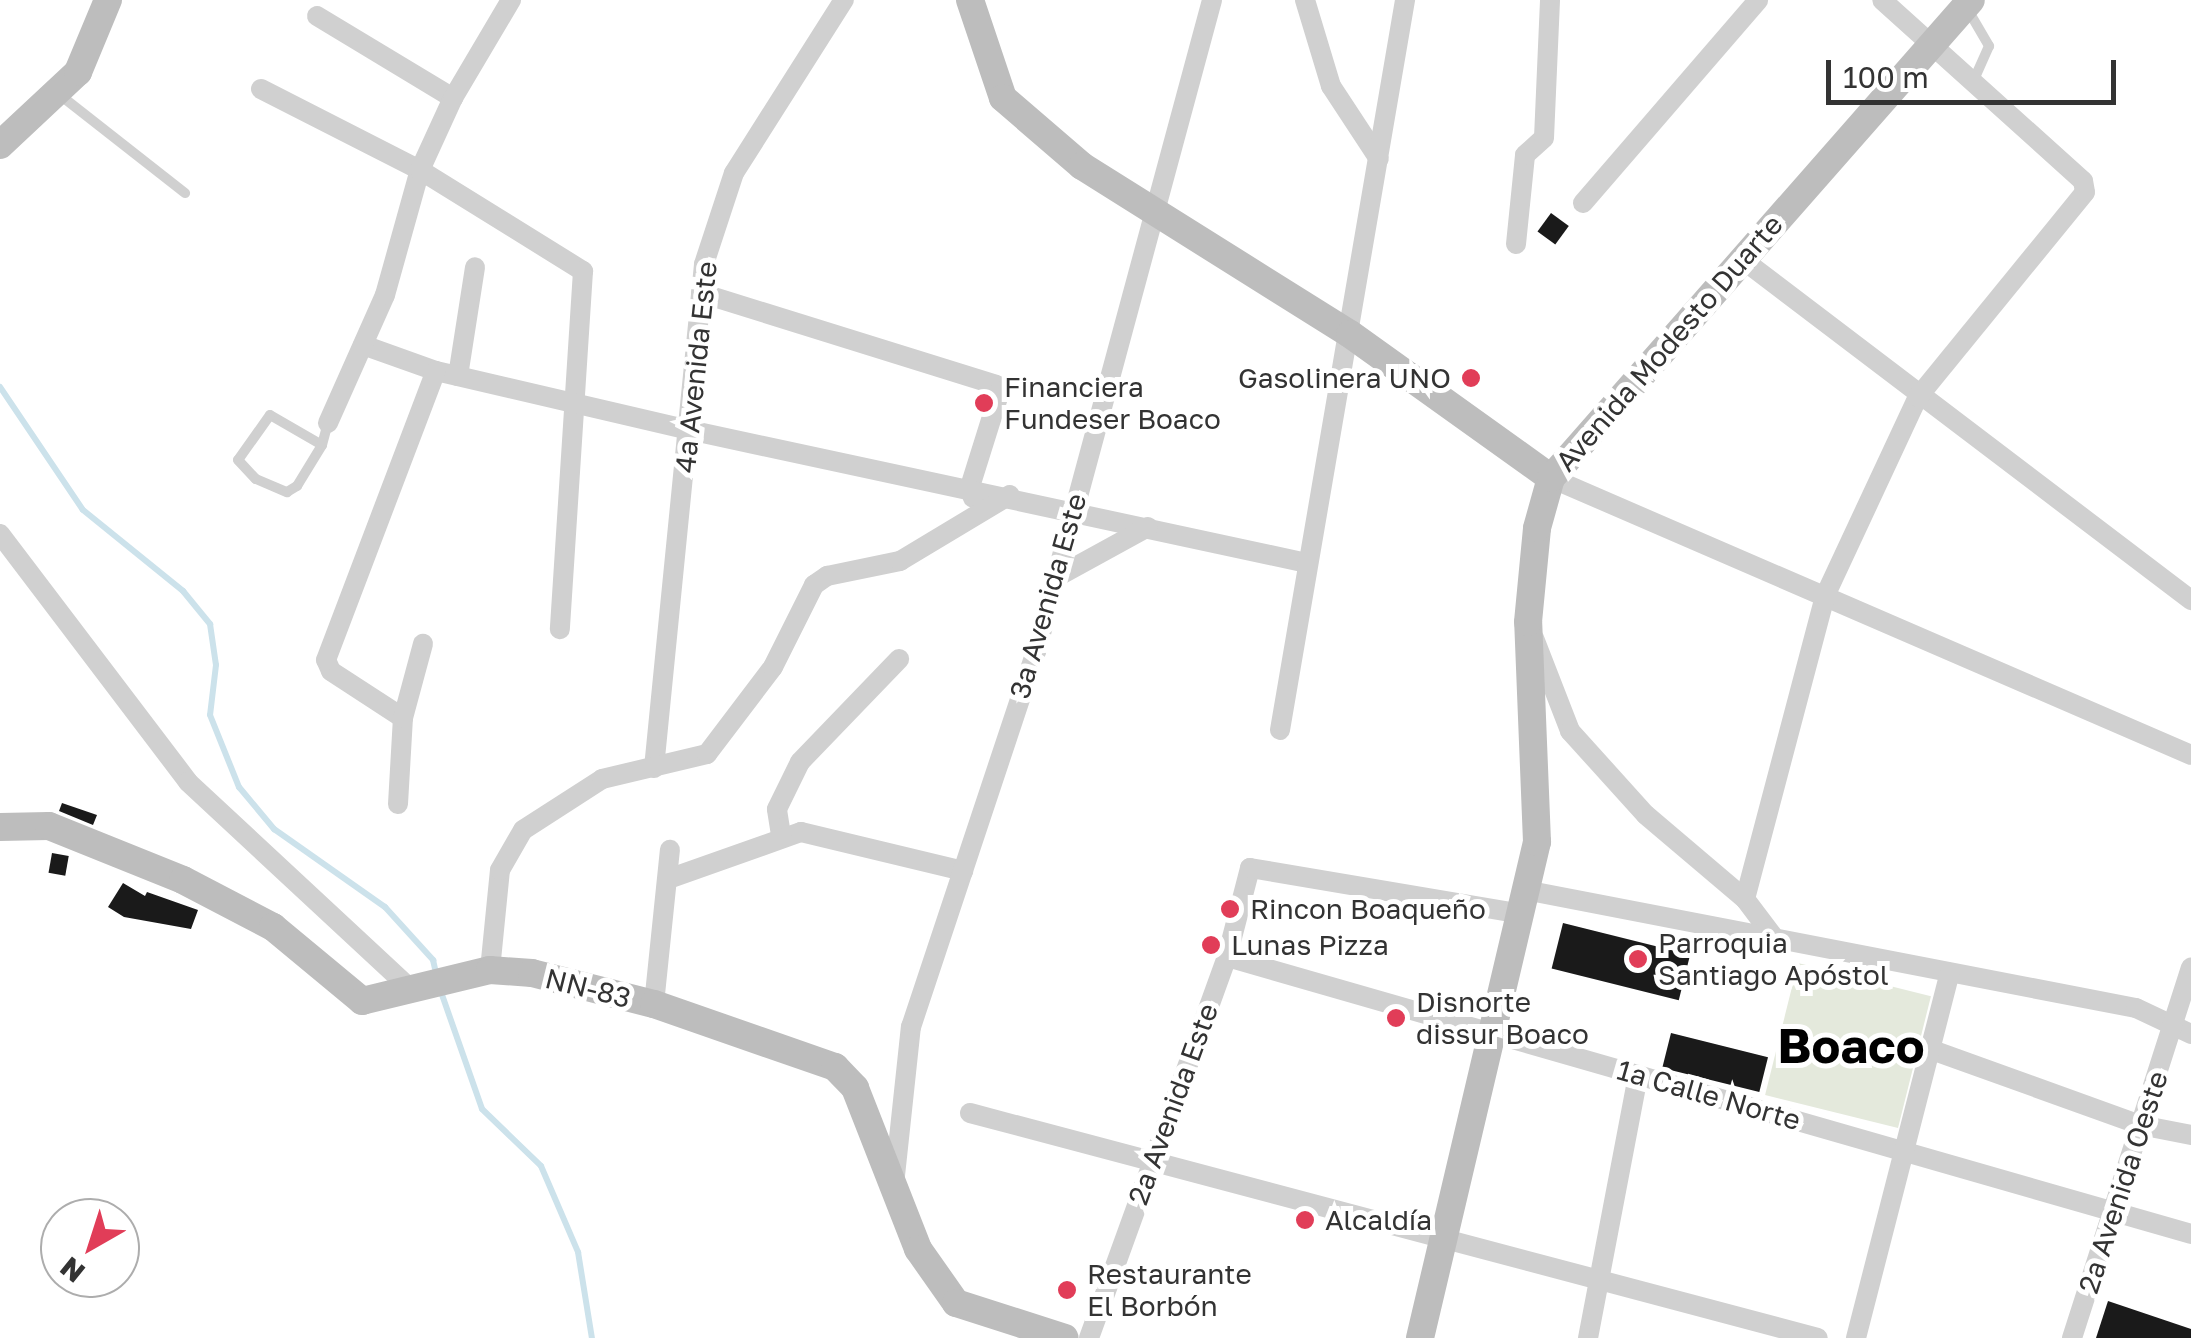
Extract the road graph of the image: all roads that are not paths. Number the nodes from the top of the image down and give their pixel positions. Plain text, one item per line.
1 (108, 0) edge
2 (511, 0) edge
3 (844, 0) edge
4 (970, 0) edge
5 (1212, 0) edge
6 (1305, 0) edge
7 (1404, 0) edge
8 (1550, 0) edge
9 (1758, 0) edge
10 (1882, 0) edge
11 (1968, 3) edge
12 (317, 16) dead end
13 (1936, 43) junction
14 (1974, 79) junction
15 (261, 90) dead end
16 (57, 93) junction
17 (452, 98) junction
18 (0, 145) edge
19 (1379, 159) junction
20 (420, 170) junction
21 (185, 193) dead end
22 (1584, 203) dead end
23 (1159, 211) junction
24 (1516, 244) dead end
25 (1742, 259) junction
26 (476, 268) dead end
27 (702, 293) junction
28 (1350, 334) junction
29 (363, 345) junction
30 (436, 371) junction
31 (458, 376) junction
32 (1918, 397) junction
33 (576, 402) junction
34 (328, 423) joint
35 (689, 430) junction
36 (322, 445) junction
37 (1551, 478) junction
38 (970, 486) junction
39 (1010, 495) junction
40 (1073, 509) junction
41 (978, 514) junction
42 (1148, 527) junction
43 (0, 534) edge
44 (1307, 563) junction
45 (1055, 578) junction
46 (1825, 596) junction
47 (2191, 600) edge
48 (1528, 622) junction
49 (560, 629) dead end
50 (423, 644) dead end
51 (898, 659) dead end
52 (403, 718) junction
53 (1280, 730) dead end
54 (2191, 755) edge
55 (654, 768) junction
56 (398, 804) dead end
57 (0, 827) edge
58 (781, 835) junction
59 (670, 850) dead end
60 (963, 871) junction
61 (672, 878) junction
62 (1745, 899) junction
63 (1526, 903) junction
64 (1776, 940) junction
65 (1227, 957) junction
66 (2191, 968) edge
67 (490, 970) junction
68 (1950, 973) junction
69 (415, 986) junction
70 (654, 1004) junction
71 (2183, 1030) edge
72 (1496, 1034) junction
73 (1932, 1050) junction
74 (1638, 1075) junction
75 (970, 1113) dead end
76 (2140, 1125) junction
77 (2191, 1135) edge
78 (1907, 1152) junction
79 (1152, 1162) junction
80 (893, 1192) junction
81 (2115, 1212) junction
82 (2191, 1234) edge
83 (1442, 1238) junction
84 (1598, 1280) junction
85 (1064, 1338) edge
86 (1089, 1338) edge
87 (1420, 1338) edge
88 (1588, 1338) edge
89 (1818, 1338) edge
90 (1856, 1338) edge
91 (2072, 1338) edge

1 - 16 main road
2 - 17 street
3 - 27 street, 4a Avenida Este
4 - 23 main road
5 - 23 street, 3a Avenida Este
6 - 19 street
7 - 19 street
8 - 24 street
9 - 22 street
10 - 13 street
11 - 13 main road, Avenida Modesto Duarte
11 - 14 lane
12 - 17 street
13 - 14 street
13 - 25 main road, Avenida Modesto Duarte
14 - 32 street
15 - 20 street
16 - 18 main road
16 - 21 lane
17 - 20 street
19 - 28 street
20 - 29 street
20 - 33 street
23 - 28 main road
23 - 40 street, 3a Avenida Este
25 - 32 street
25 - 37 main road, Avenida Modesto Duarte
26 - 31 street
27 - 35 street, 4a Avenida Este
27 - 38 street
28 - 37 main road
28 - 44 street
29 - 30 street
29 - 34 street
30 - 31 street
30 - 52 street
31 - 33 street
32 - 46 street
32 - 47 street
33 - 35 street
33 - 49 street
34 - 36 lane
35 - 38 street
35 - 55 street, 4a Avenida Este
36 - 36 lane
37 - 46 street
37 - 48 main road, Avenida Modesto Duarte
38 - 39 street
38 - 41 street
39 - 40 street
39 - 41 street
40 - 42 street
40 - 45 street, 3a Avenida Este
41 - 55 street
42 - 44 street
42 - 45 street
43 - 69 street
44 - 53 street
45 - 60 street, 3a Avenida Este
46 - 54 street
46 - 62 street
48 - 62 street
48 - 63 main road, Avenida Modesto Duarte
50 - 52 street
51 - 58 street
52 - 56 street
55 - 67 street
57 - 69 main road, NN-83 / NN-83
58 - 60 street
58 - 61 street
59 - 61 street
60 - 80 street, 3a Avenida Este
61 - 70 street
62 - 64 street
63 - 64 street
63 - 65 street, 2a Avenida Este
63 - 72 main road, Avenida Modesto Duarte
64 - 68 street
65 - 72 street, 1a Calle Norte
65 - 79 street, 2a Avenida Este
66 - 71 street, 2a Avenida Oeste
67 - 69 main road, NN-83 / NN-83
67 - 70 main road, NN-83 / NN-83
68 - 71 street
68 - 73 street
70 - 80 main road, NN-83 / NN-83
71 - 76 street, 2a Avenida Oeste
72 - 74 street, 1a Calle Norte
72 - 83 main road, Avenida Modesto Duarte
73 - 76 street
73 - 78 street
74 - 78 street, 1a Calle Norte
74 - 84 street
75 - 79 street
76 - 77 street
76 - 81 street, 2a Avenida Oeste
78 - 81 street, 1a Calle Norte
78 - 90 street
79 - 83 street
79 - 86 street, 2a Avenida Este
80 - 85 main road, NN-83 / NN-83
81 - 82 street, 1a Calle Norte
81 - 91 street, 2a Avenida Oeste
83 - 84 street
83 - 87 main road, Avenida Modesto Duarte
84 - 88 street
84 - 89 street

